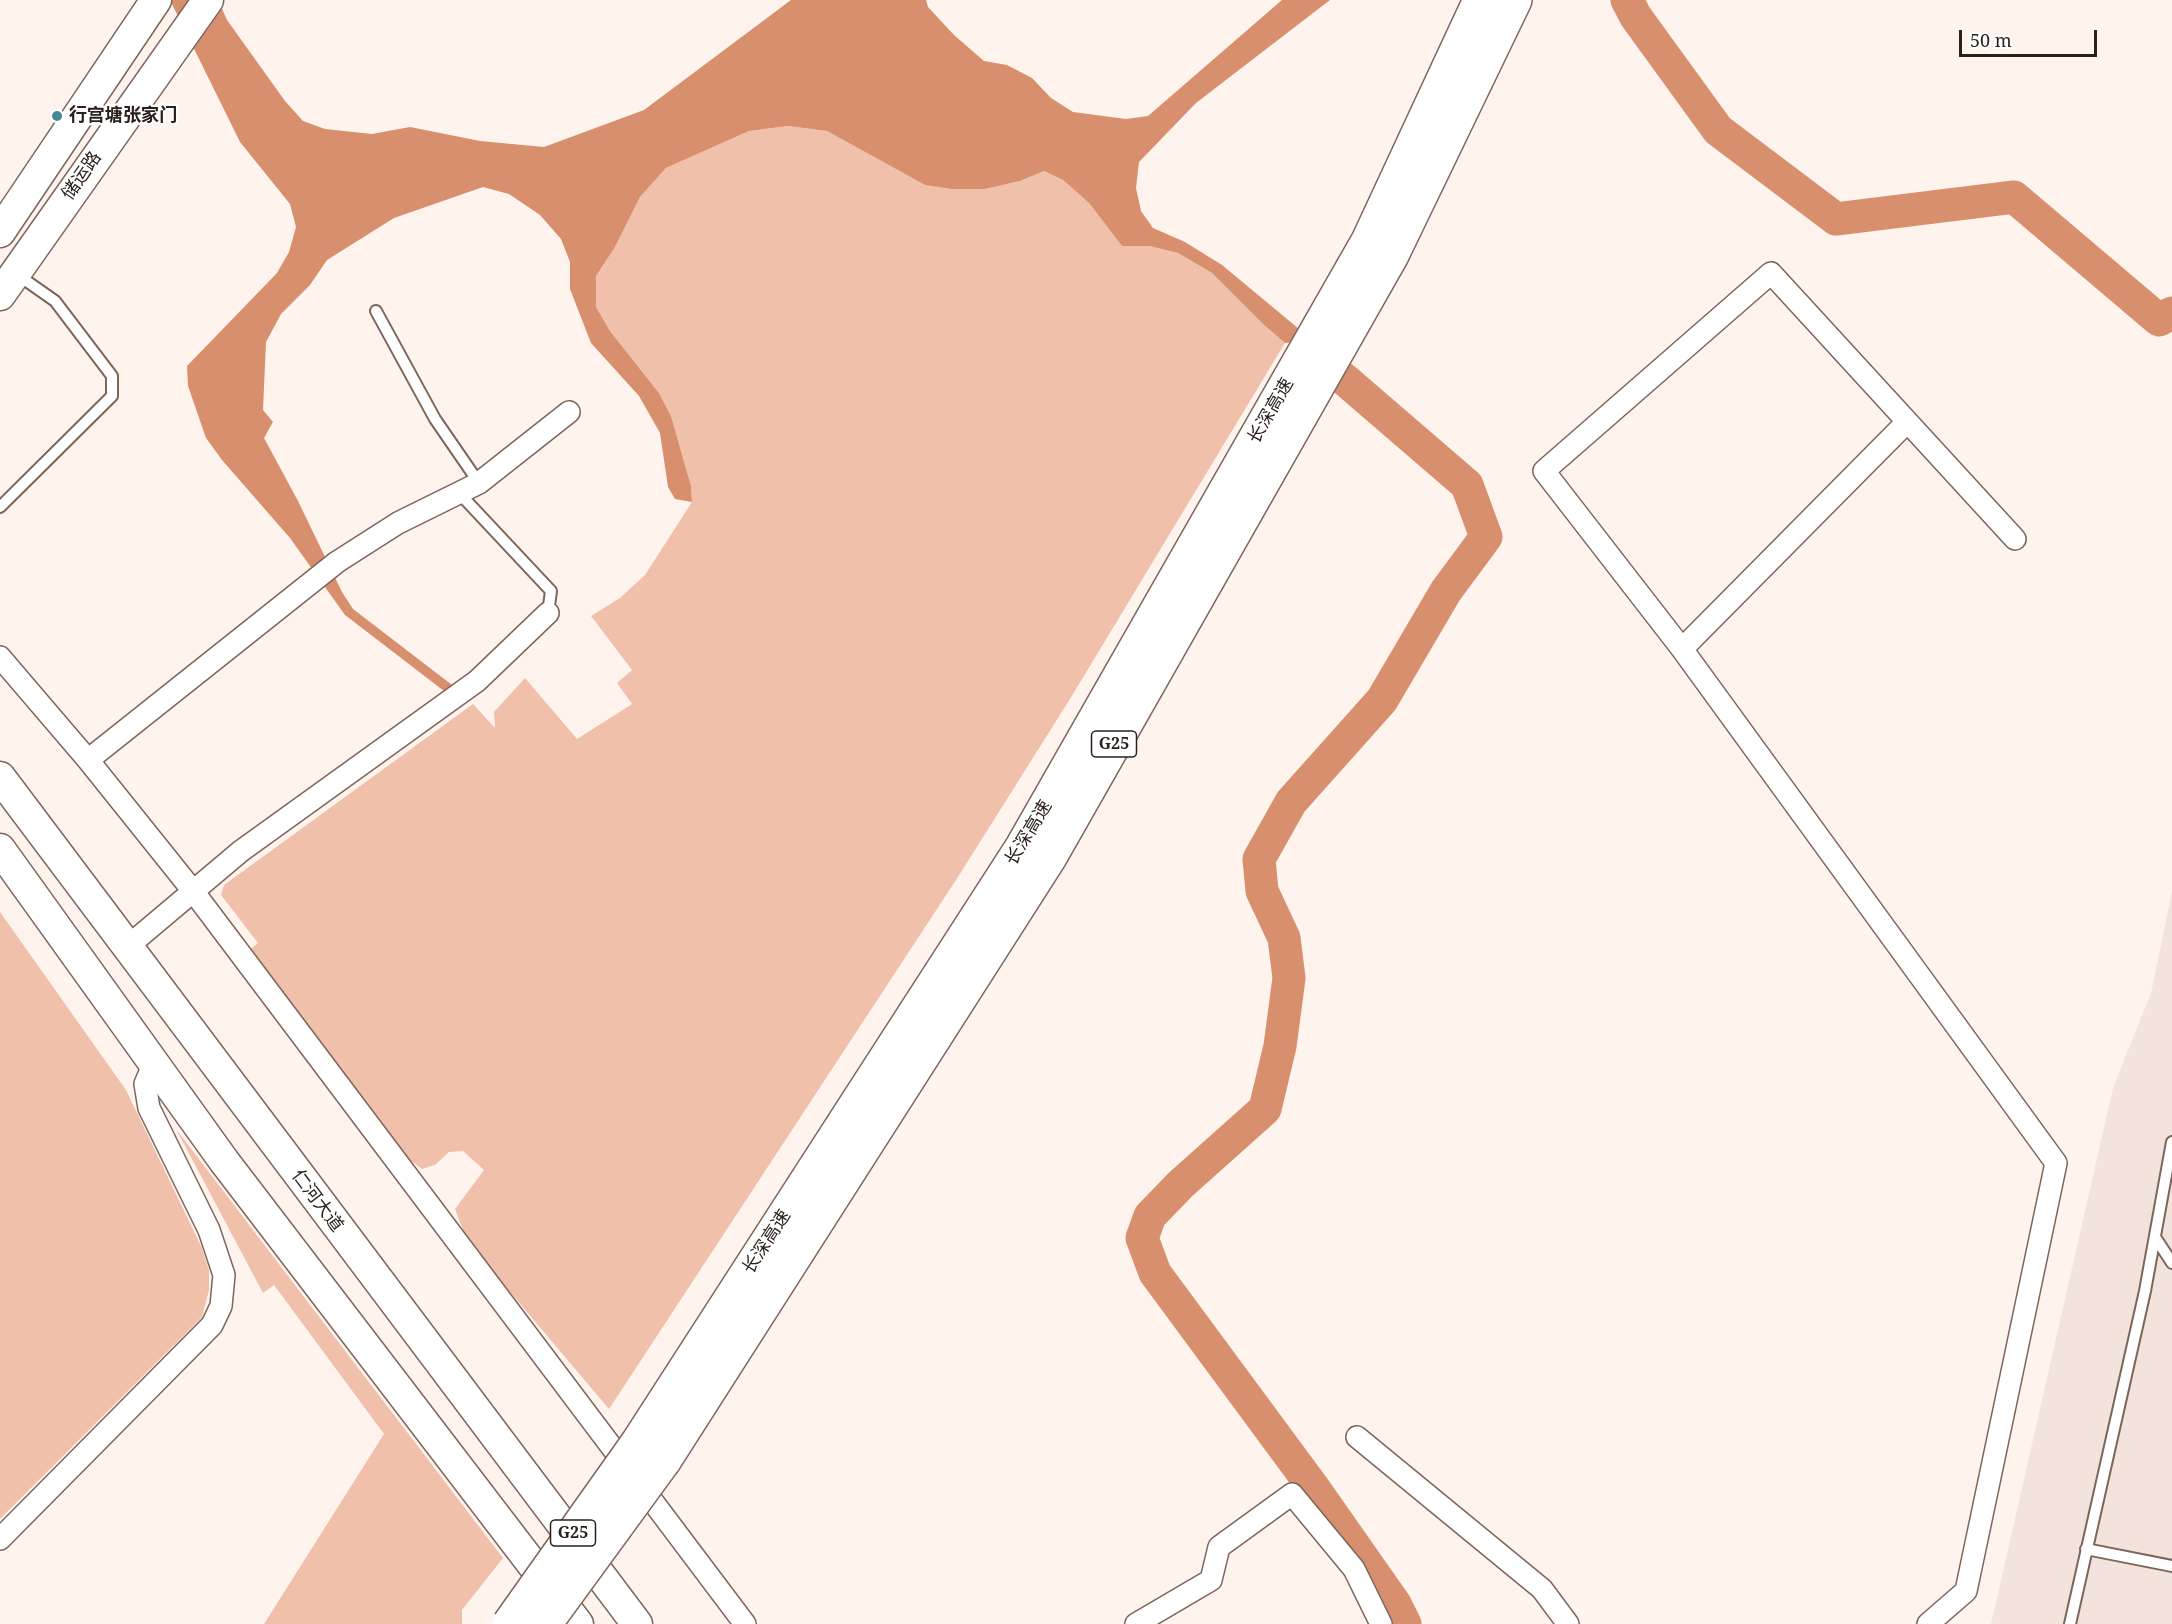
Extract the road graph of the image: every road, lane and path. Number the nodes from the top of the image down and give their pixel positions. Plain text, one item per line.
1 (156, 0) edge
2 (208, 0) edge
3 (1480, 0) edge
4 (1515, 0) edge
5 (0, 232) edge
6 (8, 284) edge
7 (376, 311) dead end
8 (568, 412) dead end
9 (1906, 423) junction
10 (479, 483) junction
11 (460, 494) junction
12 (0, 507) edge
13 (2015, 539) dead end
14 (548, 613) joint
15 (1682, 649) junction
16 (0, 657) edge
17 (88, 759) junction
18 (0, 777) edge
19 (0, 849) edge
20 (193, 891) junction
21 (127, 946) junction
22 (154, 1063) junction
23 (2172, 1142) edge
24 (2155, 1237) junction
25 (2172, 1263) edge
26 (1357, 1437) dead end
27 (0, 1539) edge
28 (2086, 1550) junction
29 (2172, 1566) edge
30 (509, 1624) edge
31 (545, 1624) edge
32 (578, 1624) edge
33 (637, 1624) edge
34 (745, 1624) edge
35 (1136, 1624) edge
36 (1381, 1624) edge
37 (1568, 1624) edge
38 (1928, 1624) edge
39 (2070, 1624) edge

1 - 5 main road, 储运路
2 - 6 main road, 储运路
3 - 30 highway, 长深高速 / G25, bridge
4 - 31 highway, 长深高速 / G25, bridge
6 - 12 lane
7 - 10 lane
8 - 10 street
9 - 13 street
9 - 15 street
9 - 15 street
10 - 11 street
11 - 14 lane
11 - 17 street
14 - 20 street
15 - 38 street
16 - 17 street
17 - 20 street
18 - 21 main road, 仁河大道
19 - 22 main road
20 - 21 street
20 - 34 street
21 - 33 main road, 仁河大道
22 - 27 street
22 - 32 main road
23 - 24 lane
24 - 25 lane
24 - 28 lane
26 - 37 street
28 - 29 lane
28 - 39 lane
35 - 36 street

